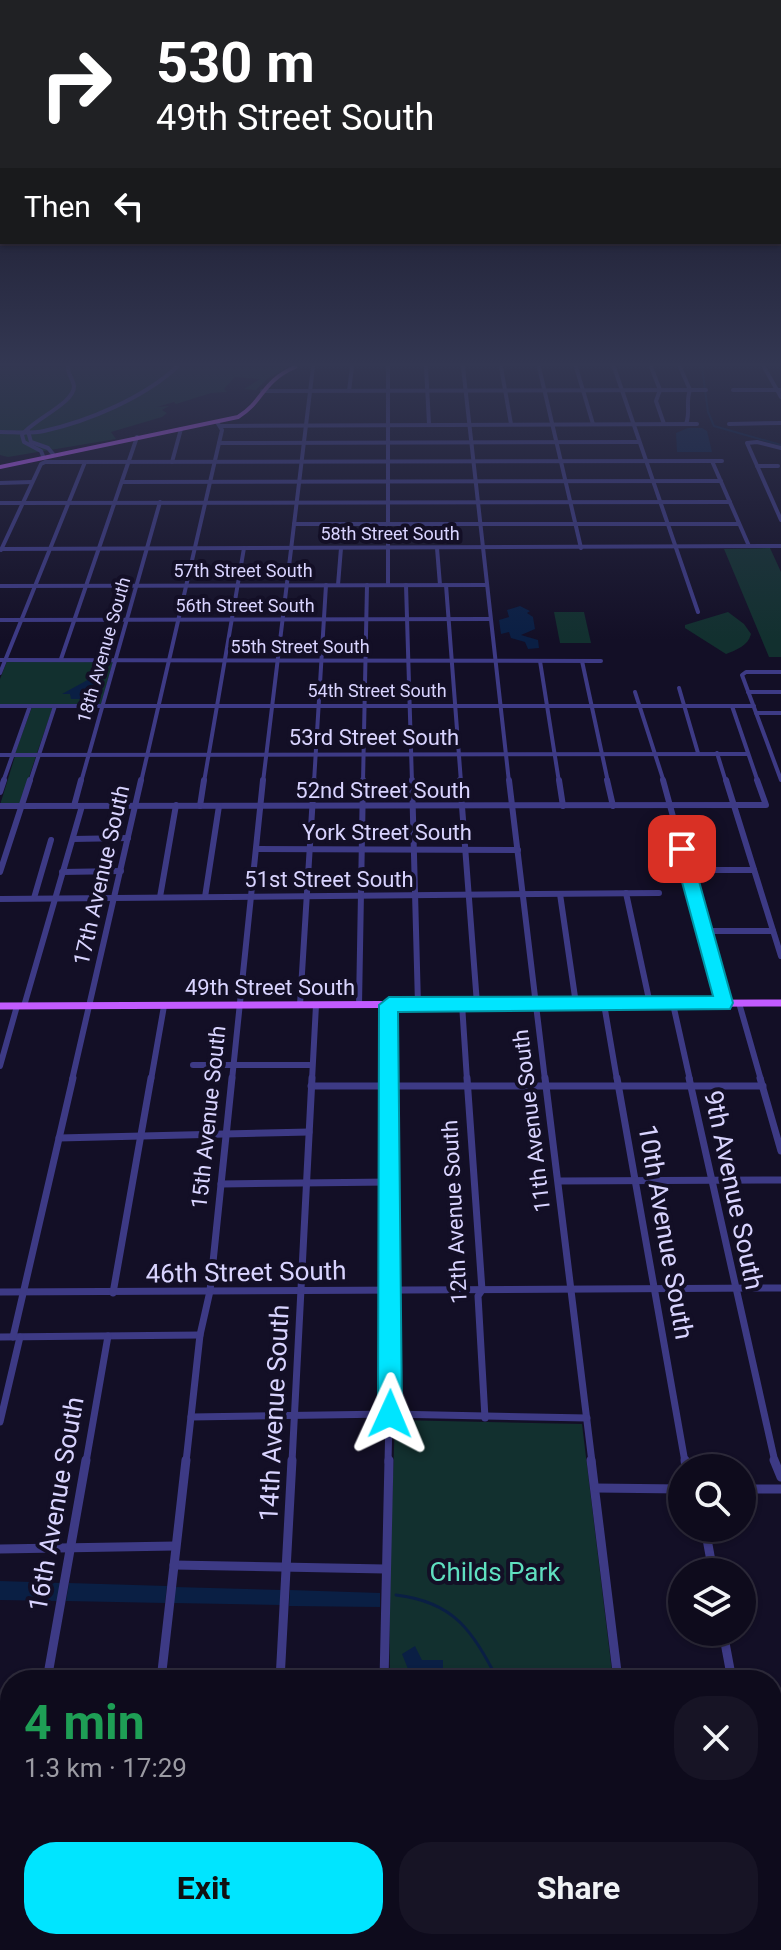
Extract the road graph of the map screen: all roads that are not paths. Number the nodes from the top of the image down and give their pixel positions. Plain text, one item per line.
1 (130, 458) edge
2 (173, 458) edge
3 (215, 458) edge
4 (301, 458) edge
5 (475, 458) edge
6 (560, 458) edge
7 (645, 458) edge
8 (753, 458) edge
9 (44, 459) junction
10 (301, 461) junction
11 (388, 461) junction
12 (475, 461) junction
13 (561, 461) junction
14 (646, 461) junction
15 (712, 461) junction
16 (722, 461) dead end
17 (85, 462) junction
18 (129, 462) junction
19 (172, 462) junction
20 (214, 462) junction
21 (757, 466) junction
22 (778, 466) dead end
23 (0, 467) edge
24 (653, 481) junction
25 (721, 481) junction
26 (32, 482) junction
27 (122, 482) junction
28 (210, 482) junction
29 (299, 482) junction
30 (388, 482) junction
31 (477, 482) junction
32 (566, 482) junction
33 (0, 483) edge
34 (772, 501) junction
35 (781, 501) edge
36 (69, 502) junction
37 (115, 502) junction
38 (160, 502) junction
39 (205, 502) junction
40 (296, 502) junction
41 (389, 502) junction
42 (480, 502) junction
43 (571, 502) junction
44 (660, 502) junction
45 (730, 502) junction
46 (0, 503) edge
47 (22, 503) junction
48 (781, 520) edge
49 (294, 524) junction
50 (389, 524) junction
51 (482, 524) junction
52 (576, 524) junction
53 (668, 524) junction
54 (739, 524) junction
55 (749, 546) junction
56 (781, 546) edge
57 (676, 547) junction
58 (50, 548) junction
59 (99, 548) junction
60 (147, 548) junction
61 (244, 548) junction
62 (291, 548) junction
63 (341, 548) junction
64 (389, 548) junction
65 (437, 548) junction
66 (485, 548) junction
67 (581, 548) junction
68 (195, 549) junction
69 (0, 550) edge
70 (35, 585) junction
71 (86, 585) junction
72 (137, 585) junction
73 (187, 585) junction
74 (237, 585) junction
75 (286, 585) junction
76 (326, 585) junction
77 (338, 585) junction
78 (367, 585) junction
79 (388, 585) junction
80 (406, 585) junction
81 (443, 585) junction
82 (487, 585) junction
83 (0, 586) edge
84 (698, 612) dead end
85 (282, 619) junction
86 (324, 619) junction
87 (366, 619) junction
88 (407, 619) junction
89 (448, 619) junction
90 (490, 619) junction
91 (0, 620) edge
92 (21, 620) junction
93 (74, 620) junction
94 (127, 620) junction
95 (178, 620) junction
96 (232, 620) junction
97 (61, 659) junction
98 (115, 661) junction
99 (170, 661) junction
100 (225, 661) junction
101 (277, 661) junction
102 (321, 661) junction
103 (365, 661) junction
104 (408, 661) junction
105 (452, 661) junction
106 (496, 661) junction
107 (540, 661) junction
108 (582, 661) junction
109 (601, 661) dead end
110 (2, 662) edge
111 (781, 672) edge
112 (0, 673) edge
113 (679, 688) dead end
114 (635, 692) dead end
115 (748, 692) junction
116 (781, 692) edge
117 (271, 705) junction
118 (318, 705) junction
119 (364, 705) junction
120 (409, 705) junction
121 (500, 705) junction
122 (684, 705) junction
123 (0, 706) edge
124 (30, 706) junction
125 (55, 706) junction
126 (103, 706) junction
127 (159, 706) junction
128 (217, 706) junction
129 (455, 706) junction
130 (547, 706) junction
131 (592, 706) junction
132 (638, 706) junction
133 (732, 706) junction
134 (754, 706) junction
135 (756, 713) junction
136 (781, 713) edge
137 (266, 753) junction
138 (315, 753) junction
139 (410, 753) junction
140 (458, 753) junction
141 (507, 753) junction
142 (554, 753) junction
143 (601, 753) junction
144 (653, 753) junction
145 (698, 753) junction
146 (717, 753) junction
147 (209, 754) junction
148 (363, 754) junction
149 (748, 754) junction
150 (0, 755) edge
151 (13, 755) junction
152 (39, 755) junction
153 (89, 755) junction
154 (147, 755) junction
155 (781, 780) edge
156 (0, 792) edge
157 (136, 805) junction
158 (176, 805) junction
159 (260, 805) junction
160 (311, 805) junction
161 (362, 805) junction
162 (411, 805) junction
163 (0, 806) edge
164 (22, 806) junction
165 (78, 806) junction
166 (200, 806) junction
167 (219, 806) junction
168 (462, 806) junction
169 (513, 806) junction
170 (563, 806) junction
171 (613, 806) junction
172 (671, 806) junction
173 (733, 806) junction
174 (128, 838) junction
175 (73, 839) junction
176 (51, 840) dead end
177 (256, 849) junction
178 (309, 849) junction
179 (361, 850) junction
180 (413, 850) junction
181 (466, 850) junction
182 (518, 850) junction
183 (654, 870) dead end
184 (687, 870) junction
185 (754, 870) junction
186 (121, 871) junction
187 (0, 872) edge
188 (62, 872) junction
189 (626, 893) junction
190 (659, 893) dead end
191 (560, 894) junction
192 (469, 895) junction
193 (524, 895) junction
194 (415, 896) junction
195 (115, 897) junction
196 (160, 897) junction
197 (205, 897) junction
198 (251, 897) junction
199 (306, 897) junction
200 (361, 897) junction
201 (34, 898) junction
202 (54, 898) junction
203 (0, 899) edge
204 (703, 931) junction
205 (773, 931) junction
206 (781, 956) edge
207 (724, 1003) junction
208 (739, 1003) junction
209 (781, 1003) edge
210 (462, 1004) junction
211 (477, 1004) junction
212 (538, 1004) junction
213 (576, 1004) junction
214 (604, 1004) junction
215 (650, 1004) junction
216 (673, 1004) junction
217 (240, 1005) junction
218 (300, 1005) junction
219 (316, 1005) junction
220 (359, 1005) junction
221 (389, 1005) junction
222 (418, 1005) junction
223 (0, 1006) edge
224 (21, 1006) junction
225 (89, 1006) junction
226 (164, 1006) junction
227 (233, 1064) junction
228 (193, 1065) dead end
229 (312, 1065) junction
230 (0, 1066) edge
231 (311, 1086) junction
232 (389, 1086) junction
233 (468, 1086) junction
234 (548, 1086) junction
235 (691, 1086) junction
236 (763, 1086) junction
237 (618, 1087) junction
238 (309, 1132) junction
239 (225, 1134) junction
240 (141, 1137) junction
241 (59, 1138) junction
242 (781, 1151) edge
243 (634, 1180) junction
244 (781, 1180) edge
245 (559, 1181) junction
246 (713, 1181) junction
247 (306, 1182) junction
248 (390, 1182) junction
249 (221, 1184) junction
250 (781, 1288) edge
251 (653, 1289) junction
252 (735, 1289) junction
253 (392, 1290) junction
254 (482, 1290) junction
255 (571, 1290) junction
256 (210, 1291) junction
257 (302, 1291) junction
258 (0, 1292) edge
259 (24, 1292) junction
260 (113, 1293) junction
261 (200, 1335) junction
262 (108, 1336) junction
263 (0, 1337) edge
264 (16, 1337) junction
265 (390, 1414) junction
266 (296, 1415) junction
267 (191, 1417) junction
268 (485, 1418) junction
269 (587, 1418) junction
270 (0, 1422) edge
271 (683, 1454) edge
272 (781, 1477) edge
273 (596, 1488) junction
274 (668, 1489) edge
275 (756, 1489) edge
276 (781, 1489) edge
277 (175, 1546) junction
278 (71, 1547) junction
279 (0, 1549) edge
280 (174, 1565) junction
281 (287, 1566) junction
282 (385, 1569) junction
283 (726, 1646) edge
284 (49, 1670) edge
285 (162, 1670) edge
286 (281, 1670) edge
287 (384, 1670) edge
288 (617, 1670) edge
289 (730, 1670) edge

1 - 18 street
2 - 19 street
3 - 20 street, 17th Avenue South
4 - 10 street, 15th Avenue South
5 - 12 street, 11th Avenue South
6 - 13 street
7 - 14 street
8 - 21 street
9 - 17 street
9 - 23 main road
9 - 26 street
10 - 11 street
10 - 20 street
10 - 29 street, 15th Avenue South
11 - 12 street
11 - 30 street
12 - 13 street
12 - 31 street, 11th Avenue South
13 - 14 street
13 - 32 street
14 - 15 street
14 - 24 street
15 - 16 street
15 - 25 street
17 - 18 street
17 - 36 street
18 - 19 street
18 - 27 street
19 - 20 street
20 - 28 street, 17th Avenue South
21 - 22 street
21 - 34 street
24 - 25 street
24 - 32 street
24 - 44 street
25 - 45 street
26 - 33 street
26 - 47 street
27 - 28 street
27 - 37 street
28 - 29 street
28 - 39 street, 17th Avenue South
29 - 30 street
29 - 40 street, 15th Avenue South
30 - 31 street
30 - 41 street
31 - 32 street
31 - 42 street, 11th Avenue South
32 - 43 street
34 - 35 street
34 - 48 street
36 - 37 street
36 - 47 street
36 - 58 street
37 - 38 street
37 - 59 street
38 - 39 street
38 - 60 street, 18th Avenue South
39 - 40 street
39 - 68 street, 17th Avenue South
40 - 41 street
40 - 49 street, 15th Avenue South
41 - 42 street
41 - 50 street
42 - 43 street
42 - 51 street, 11th Avenue South
43 - 44 street
43 - 52 street
44 - 45 street
44 - 53 street
45 - 54 street
46 - 47 street
47 - 69 street
49 - 50 street
49 - 62 street, 15th Avenue South
50 - 51 street
50 - 64 street
51 - 52 street
51 - 66 street, 11th Avenue South
52 - 53 street
52 - 67 street
53 - 54 street
53 - 57 street
54 - 55 street
55 - 56 street, 58th Street South
55 - 57 street, 58th Street South
57 - 67 street, 58th Street South
57 - 84 street
58 - 59 street, 58th Street South
58 - 69 street, 58th Street South
58 - 70 street
59 - 60 street, 58th Street South
59 - 71 street
60 - 68 street, 58th Street South
60 - 72 street, 18th Avenue South
61 - 62 street, 58th Street South
61 - 68 street, 58th Street South
61 - 74 street
62 - 63 street, 58th Street South
62 - 75 street, 15th Avenue South
63 - 64 street, 58th Street South
63 - 77 street
64 - 65 street, 58th Street South
64 - 79 street
65 - 66 street, 58th Street South
65 - 81 street
66 - 67 street, 58th Street South
66 - 82 street, 11th Avenue South
68 - 73 street, 17th Avenue South
70 - 71 street, 57th Street South
70 - 83 street, 57th Street South
70 - 92 street
71 - 72 street, 57th Street South
71 - 93 street
72 - 73 street, 57th Street South
72 - 94 street, 18th Avenue South
73 - 74 street, 57th Street South
73 - 95 street, 17th Avenue South
74 - 75 street, 57th Street South
74 - 96 street
75 - 76 street, 57th Street South
75 - 85 street, 15th Avenue South
76 - 77 street, 57th Street South
76 - 86 street
77 - 78 street, 57th Street South
78 - 79 street, 57th Street South
78 - 87 street
79 - 80 street, 57th Street South
80 - 81 street, 57th Street South
80 - 88 street
81 - 82 street, 57th Street South
81 - 89 street
82 - 90 street, 11th Avenue South
85 - 86 street, 56th Street South
85 - 96 street, 56th Street South
85 - 101 street, 15th Avenue South
86 - 87 street, 56th Street South
86 - 102 street
87 - 88 street, 56th Street South
87 - 103 street
88 - 89 street, 56th Street South
88 - 104 street
89 - 90 street, 56th Street South
89 - 105 street
90 - 106 street, 11th Avenue South
91 - 92 street, 56th Street South
92 - 93 street, 56th Street South
92 - 110 street
93 - 94 street, 56th Street South
93 - 97 street
94 - 95 street, 56th Street South
94 - 98 street, 18th Avenue South
95 - 96 street, 56th Street South
95 - 99 street, 17th Avenue South
96 - 100 street
97 - 98 street, 55th Street South
97 - 110 street, 55th Street South
98 - 99 street, 55th Street South
98 - 126 street, 18th Avenue South
99 - 100 street, 55th Street South
99 - 127 street, 17th Avenue South
100 - 101 street, 55th Street South
100 - 128 street
101 - 102 street, 55th Street South
101 - 117 street, 15th Avenue South
102 - 103 street, 55th Street South
102 - 118 street
103 - 104 street, 55th Street South
103 - 119 street
104 - 105 street, 55th Street South
104 - 120 street
105 - 106 street, 55th Street South
105 - 129 street
106 - 107 street, 55th Street South
106 - 121 street, 11th Avenue South
107 - 108 street, 55th Street South
107 - 130 street
108 - 109 street, 55th Street South
108 - 131 street
110 - 112 street
111 - 115 street
113 - 122 street
114 - 132 street
115 - 116 street
115 - 134 street
117 - 118 street, 54th Street South
117 - 128 street, 54th Street South
117 - 137 street, 15th Avenue South
118 - 119 street, 54th Street South
118 - 138 street
119 - 120 street, 54th Street South
119 - 148 street
120 - 129 street, 54th Street South
120 - 139 street
121 - 129 street, 54th Street South
121 - 130 street, 54th Street South
121 - 141 street, 11th Avenue South
122 - 132 street, 54th Street South
122 - 133 street, 54th Street South
122 - 145 street
123 - 124 street, 54th Street South
124 - 125 street, 54th Street South
124 - 151 street
125 - 126 street, 54th Street South
125 - 152 street
126 - 127 street, 54th Street South
126 - 153 street, 18th Avenue South
127 - 128 street, 54th Street South
127 - 154 street, 17th Avenue South
128 - 147 street
129 - 140 street
130 - 131 street, 54th Street South
130 - 142 street
131 - 132 street, 54th Street South
131 - 143 street
132 - 144 street
133 - 134 street, 54th Street South
133 - 149 street
134 - 135 street
135 - 136 street
135 - 155 street
137 - 138 street, 53rd Street South
137 - 147 street, 53rd Street South
137 - 159 street, 15th Avenue South
138 - 148 street, 53rd Street South
138 - 160 street
139 - 140 street, 53rd Street South
139 - 148 street, 53rd Street South
139 - 162 street
140 - 141 street, 53rd Street South
140 - 168 street
141 - 142 street, 53rd Street South
141 - 169 street, 11th Avenue South
142 - 143 street, 53rd Street South
142 - 170 street
143 - 144 street, 53rd Street South
143 - 171 street
144 - 145 street, 53rd Street South
144 - 172 street
145 - 146 street, 53rd Street South
146 - 149 street, 53rd Street South
146 - 173 street
147 - 154 street, 53rd Street South
147 - 166 street
148 - 161 street
149 - 173 street, 52nd Street South
150 - 151 street, 53rd Street South
151 - 152 street, 53rd Street South
151 - 156 street
152 - 153 street, 53rd Street South
152 - 164 street
153 - 154 street, 53rd Street South
153 - 165 street, 18th Avenue South
154 - 157 street, 17th Avenue South
157 - 158 street, 52nd Street South
157 - 165 street, 52nd Street South
157 - 174 street, 17th Avenue South
158 - 166 street, 52nd Street South
158 - 196 street
159 - 160 street, 52nd Street South
159 - 167 street, 52nd Street South
159 - 177 street, 15th Avenue South
160 - 161 street, 52nd Street South
160 - 178 street
161 - 162 street, 52nd Street South
161 - 179 street
162 - 168 street, 52nd Street South
162 - 180 street
163 - 164 street, 52nd Street South
164 - 165 street, 52nd Street South
164 - 187 street
165 - 175 street, 18th Avenue South
166 - 167 street, 52nd Street South
167 - 197 street
168 - 169 street, 52nd Street South
168 - 181 street
169 - 170 street, 52nd Street South
169 - 182 street, 11th Avenue South
170 - 171 street, 52nd Street South
171 - 172 street, 52nd Street South
172 - 173 street, 52nd Street South
172 - 184 street
173 - 185 street
174 - 175 street
174 - 186 street, 17th Avenue South
175 - 188 street, 18th Avenue South
176 - 201 street
177 - 178 street, York Street South
177 - 198 street, 15th Avenue South
178 - 179 street, York Street South
178 - 199 street
179 - 180 street, York Street South
179 - 200 street
180 - 181 street, York Street South
180 - 194 street
181 - 182 street, York Street South
181 - 192 street
182 - 193 street, 11th Avenue South
183 - 184 street
184 - 185 street
184 - 204 street
185 - 205 street
186 - 188 street
186 - 195 street, 17th Avenue South
188 - 202 street, 18th Avenue South
189 - 190 street, 51st Street South
189 - 191 street, 51st Street South
189 - 215 street
191 - 193 street, 51st Street South
191 - 213 street
192 - 193 street, 51st Street South
192 - 194 street, 51st Street South
192 - 211 street
193 - 212 street, 11th Avenue South
194 - 200 street, 51st Street South
194 - 222 street
195 - 196 street, 51st Street South
195 - 202 street, 51st Street South
195 - 225 street, 17th Avenue South
196 - 197 street, 51st Street South
197 - 198 street, 51st Street South
198 - 199 street, 51st Street South
198 - 217 street, 15th Avenue South
199 - 200 street, 51st Street South
199 - 218 street
200 - 220 street
201 - 202 street, 51st Street South
201 - 203 street, 51st Street South
202 - 224 street, 18th Avenue South
204 - 205 street
204 - 207 street
205 - 206 street
207 - 208 main road, 49th Street South
207 - 216 main road, 49th Street South
208 - 209 main road, 49th Street South
208 - 236 street
210 - 211 main road, 49th Street South
210 - 222 main road, 49th Street South
210 - 233 street, 12th Avenue South
211 - 212 main road, 49th Street South
212 - 213 main road, 49th Street South
212 - 234 street, 11th Avenue South
213 - 214 main road, 49th Street South
214 - 215 main road, 49th Street South
214 - 237 street, 10th Avenue South
215 - 216 main road, 49th Street South
216 - 235 street, 9th Avenue South
217 - 218 main road, 49th Street South
217 - 226 main road, 49th Street South
217 - 227 street, 15th Avenue South
218 - 219 main road, 49th Street South
219 - 220 main road, 49th Street South
219 - 229 street, 14th Avenue South
220 - 221 main road, 49th Street South
221 - 222 main road, 49th Street South
221 - 232 street
223 - 224 main road, 49th Street South
224 - 225 main road, 49th Street South
224 - 230 street, 18th Avenue South
225 - 226 main road, 49th Street South
225 - 241 street, 17th Avenue South
226 - 240 street
227 - 228 street
227 - 229 street
227 - 239 street, 15th Avenue South
229 - 231 street, 14th Avenue South
231 - 232 street
231 - 238 street, 14th Avenue South
232 - 233 street
232 - 248 street
233 - 234 street
233 - 254 street, 12th Avenue South
234 - 237 street
234 - 245 street, 11th Avenue South
235 - 236 street
235 - 237 street
235 - 246 street, 9th Avenue South
236 - 242 street
237 - 243 street, 10th Avenue South
238 - 239 street
238 - 247 street, 14th Avenue South
239 - 240 street
239 - 249 street, 15th Avenue South
240 - 241 street
240 - 260 street
241 - 259 street, 17th Avenue South
243 - 245 street
243 - 246 street
243 - 251 street, 10th Avenue South
244 - 246 street
245 - 255 street, 11th Avenue South
246 - 252 street, 9th Avenue South
247 - 248 street
247 - 249 street
247 - 257 street, 14th Avenue South
248 - 253 street
249 - 256 street, 15th Avenue South
250 - 252 street, 46th Street South
251 - 252 street, 46th Street South
251 - 255 street, 46th Street South
251 - 271 street, 10th Avenue South
252 - 272 street, 9th Avenue South
253 - 254 street, 46th Street South
253 - 257 street, 46th Street South
253 - 265 street
254 - 255 street, 46th Street South
254 - 268 street, 12th Avenue South
255 - 269 street, 11th Avenue South
256 - 257 street, 46th Street South
256 - 260 street, 46th Street South
256 - 261 street, 15th Avenue South
257 - 266 street, 14th Avenue South
258 - 259 street, 46th Street South
259 - 260 street, 46th Street South
259 - 264 street, 17th Avenue South
261 - 262 street
261 - 267 street, 15th Avenue South
262 - 264 street
262 - 278 street, 16th Avenue South
263 - 264 street
264 - 270 street, 17th Avenue South
265 - 266 street
265 - 268 street
265 - 282 street
266 - 267 street
266 - 281 street, 14th Avenue South
267 - 277 street, 15th Avenue South
268 - 269 street
269 - 273 street, 11th Avenue South
273 - 274 street
273 - 288 street, 11th Avenue South
275 - 276 street
277 - 278 street
277 - 280 street, 15th Avenue South
278 - 279 street
278 - 284 street, 16th Avenue South
280 - 281 street
280 - 285 street, 15th Avenue South
281 - 282 street
281 - 286 street, 14th Avenue South
282 - 287 street
283 - 289 street

